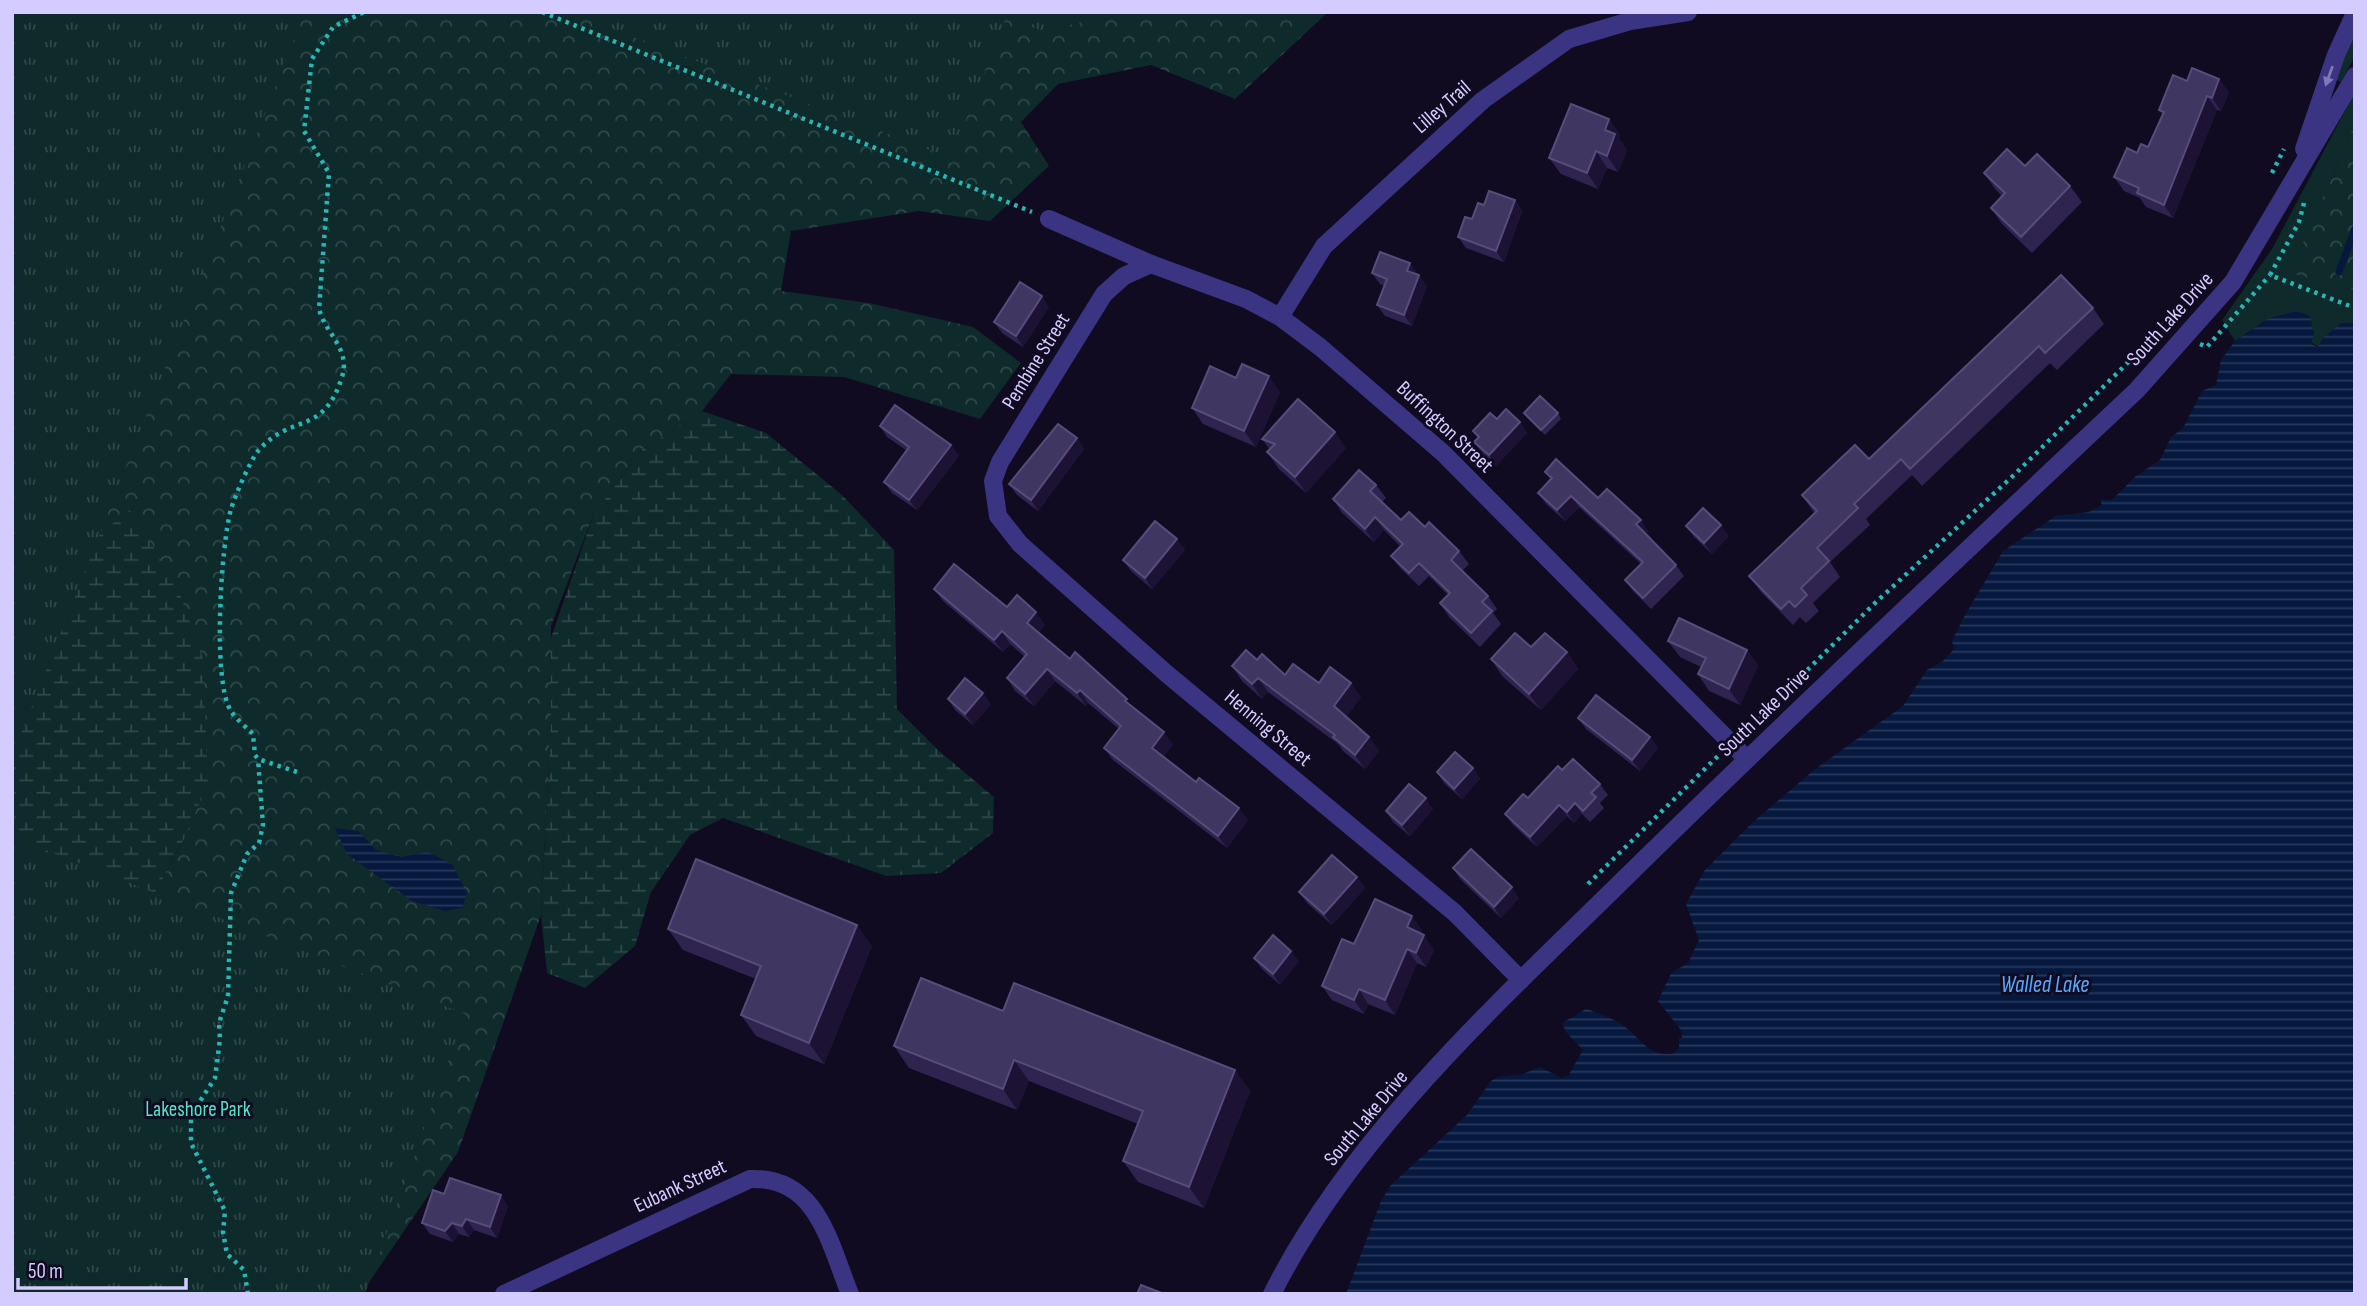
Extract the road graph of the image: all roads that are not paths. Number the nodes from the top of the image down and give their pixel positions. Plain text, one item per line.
1 (1688, 12) edge
2 (2355, 13) edge
3 (2355, 76) edge
4 (2297, 173) junction
5 (1049, 219) road end
6 (1151, 264) junction
7 (1280, 317) junction
8 (996, 504) joint
9 (1747, 759) junction
10 (1521, 980) junction
11 (510, 1291) edge
12 (850, 1294) edge
13 (1272, 1294) edge

1 - 7 street, Lilley Trail
2 -> 4 street, South Lake Drive
3 - 4 street, South Lake Drive
4 - 9 street, South Lake Drive
5 - 6 street, Buffington Street
6 - 7 street, Buffington Street
6 - 8 street, Pembine Street
7 - 9 street, Buffington Street
8 - 10 street, Henning Street
9 - 10 street, South Lake Drive
10 - 13 street, South Lake Drive
11 - 12 street, Eubank Street

